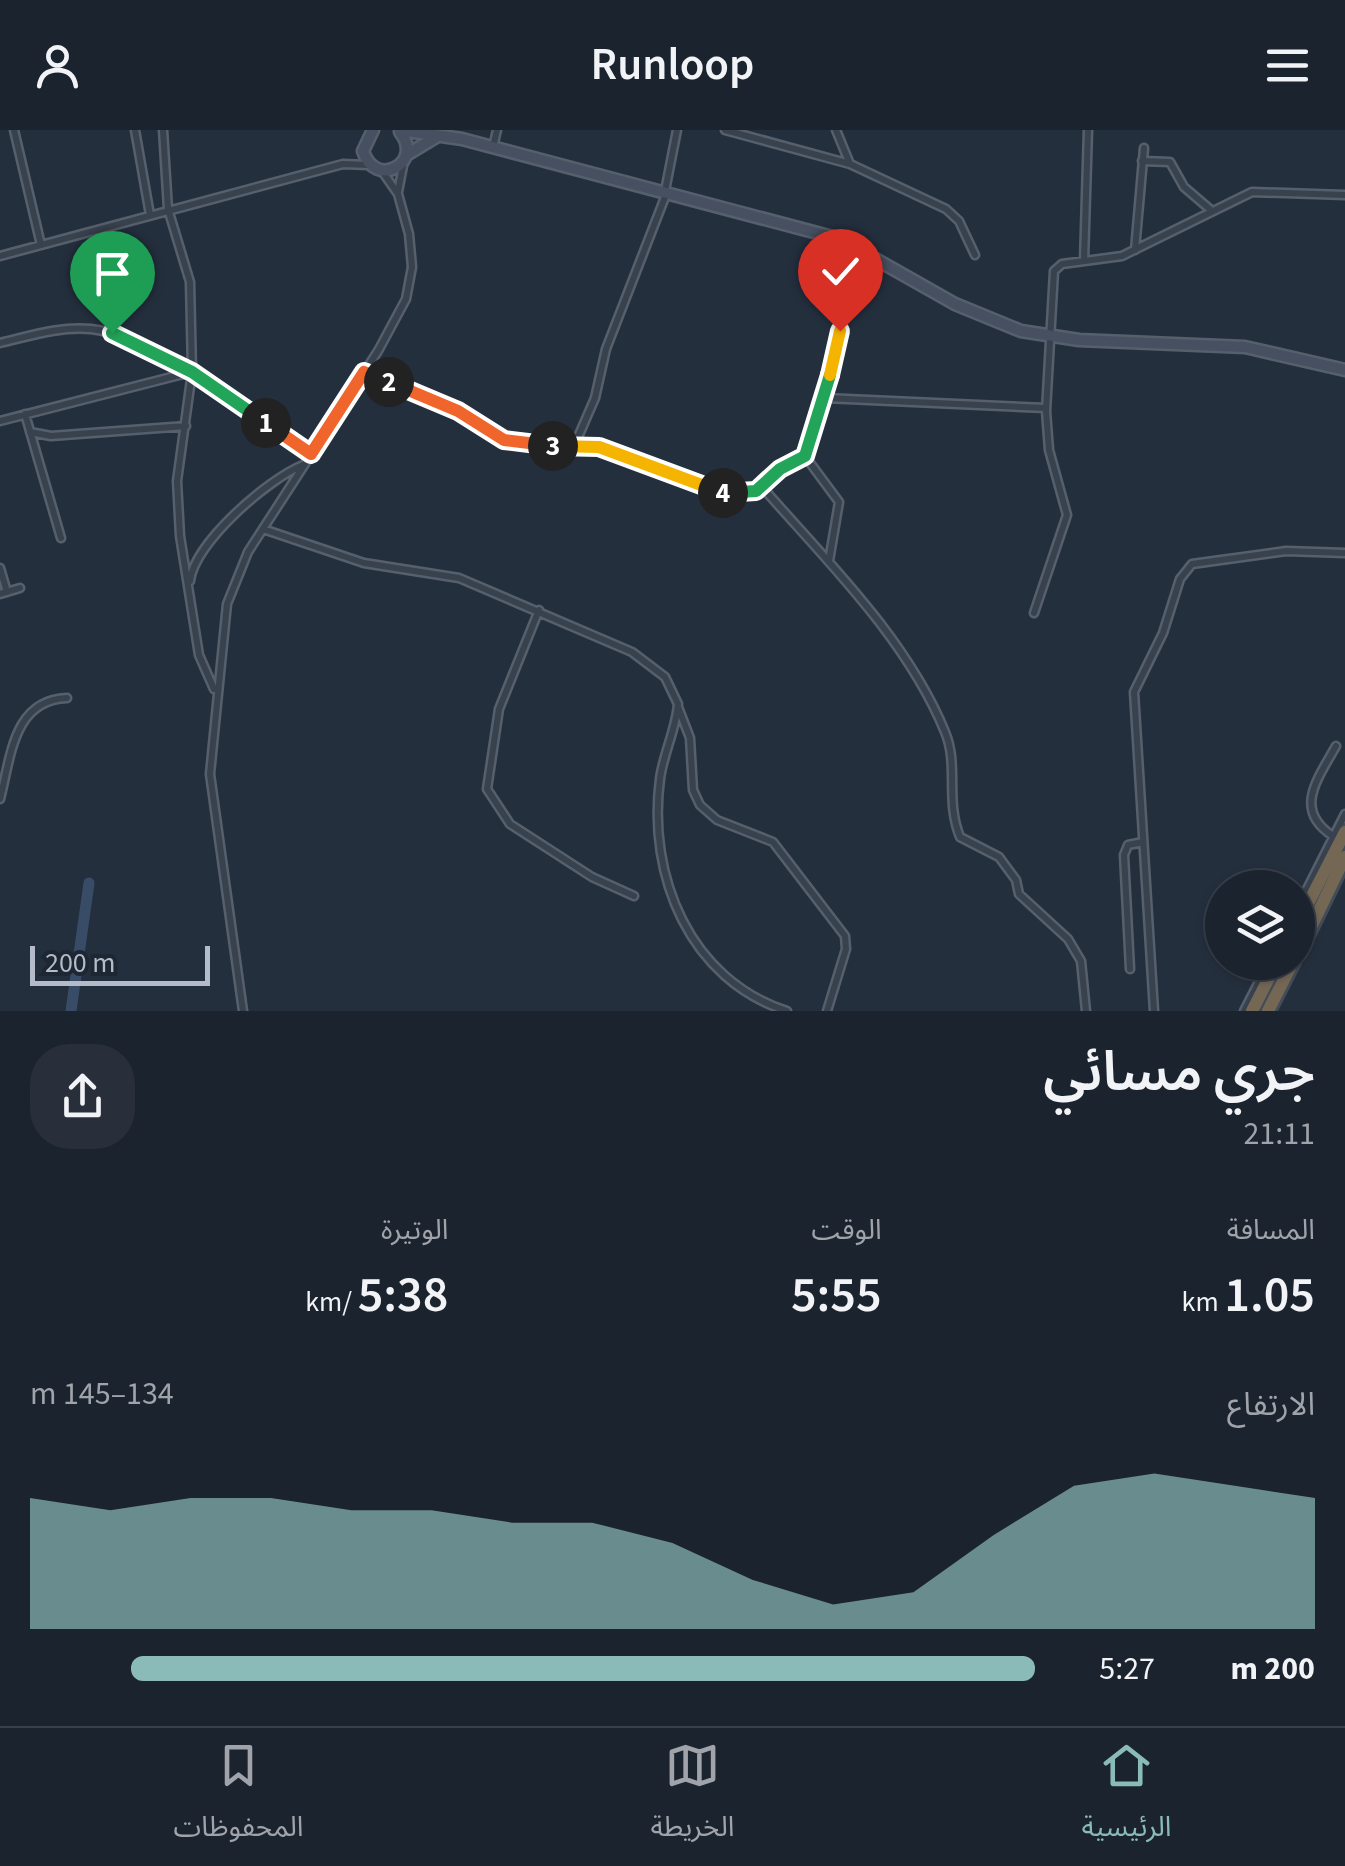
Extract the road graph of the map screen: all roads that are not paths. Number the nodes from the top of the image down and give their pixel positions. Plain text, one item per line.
1 (14, 130) edge
2 (135, 130) edge
3 (163, 130) edge
4 (374, 130) edge
5 (398, 130) edge
6 (496, 130) edge
7 (677, 130) edge
8 (725, 130) edge
9 (836, 130) edge
10 (1088, 130) edge
11 (437, 136) junction
12 (364, 141) junction
13 (492, 147) junction
14 (1144, 148) dead end
15 (406, 158) junction
16 (1142, 161) junction
17 (343, 164) junction
18 (850, 164) junction
19 (370, 166) junction
20 (382, 172) junction
21 (666, 191) junction
22 (398, 194) junction
23 (1345, 195) edge
24 (168, 209) junction
25 (1212, 211) junction
26 (150, 214) junction
27 (41, 245) junction
28 (859, 248) junction
29 (1135, 250) junction
30 (975, 255) dead end
31 (0, 256) edge
32 (1084, 262) junction
33 (1050, 338) junction
34 (0, 343) edge
35 (1345, 370) edge
36 (192, 372) junction
37 (364, 372) junction
38 (825, 398) junction
39 (1046, 408) junction
40 (25, 414) junction
41 (0, 421) edge
42 (186, 426) junction
43 (30, 432) junction
44 (576, 444) junction
45 (311, 454) junction
46 (805, 456) junction
47 (304, 465) junction
48 (762, 487) junction
49 (263, 528) junction
50 (61, 538) dead end
51 (1345, 553) edge
52 (829, 562) junction
53 (0, 568) edge
54 (189, 587) junction
55 (20, 588) dead end
56 (3, 593) edge
57 (539, 610) junction
58 (1034, 613) dead end
59 (216, 692) junction
60 (66, 698) dead end
61 (678, 706) junction
62 (1336, 746) dead end
63 (0, 799) edge
64 (1345, 814) edge
65 (1339, 834) edge
66 (1143, 842) junction
67 (1345, 857) edge
68 (1315, 877) edge
69 (1315, 887) edge
70 (634, 896) dead end
71 (1315, 919) edge
72 (1130, 969) dead end
73 (1260, 980) edge
74 (1268, 980) edge
75 (1284, 980) edge
76 (763, 1002) junction
77 (243, 1011) edge
78 (758, 1011) edge
79 (787, 1011) edge
80 (827, 1011) edge
81 (1086, 1011) edge
82 (1154, 1011) edge
83 (1244, 1011) edge
84 (1252, 1011) edge
85 (1268, 1011) edge

1 - 27 street
2 - 26 street
3 - 24 street
4 - 12 street
5 - 11 street
5 - 15 street
6 - 13 street
7 - 21 street
8 - 18 street
9 - 18 street
10 - 32 street
11 - 13 street
11 - 15 street
12 - 17 street
12 - 19 street
13 - 21 street
14 - 16 street
15 - 20 street
15 - 22 street
16 - 25 street
16 - 29 street
17 - 19 street
17 - 24 street
18 - 30 street
19 - 20 street
20 - 22 street
21 - 28 street
21 - 44 street
22 - 37 street
23 - 25 street
24 - 26 street
24 - 36 street
25 - 29 street
26 - 27 street
27 - 31 street
28 - 33 street
28 - 38 street
29 - 32 street
32 - 33 street
33 - 35 street
33 - 39 street
34 - 36 street
36 - 40 street
36 - 42 street
36 - 45 street
37 - 44 street
37 - 45 street
38 - 39 street
38 - 46 street
39 - 58 street
40 - 41 street
40 - 43 street
42 - 43 street
42 - 54 street
43 - 50 street
44 - 48 street
45 - 47 street
46 - 48 street
46 - 52 street
47 - 49 street
47 - 54 street
48 - 52 street
49 - 57 street
49 - 59 street
51 - 66 street
52 - 81 street
53 - 56 street
54 - 59 street
55 - 56 street
57 - 61 street
57 - 70 street
59 - 77 street
60 - 63 street
61 - 76 street
61 - 80 street
62 - 65 street
64 - 65 street
65 - 68 street
65 - 69 highway
66 - 72 street
66 - 82 street
67 - 71 highway
73 - 83 street
74 - 84 highway
75 - 85 highway
76 - 78 street
76 - 79 street

